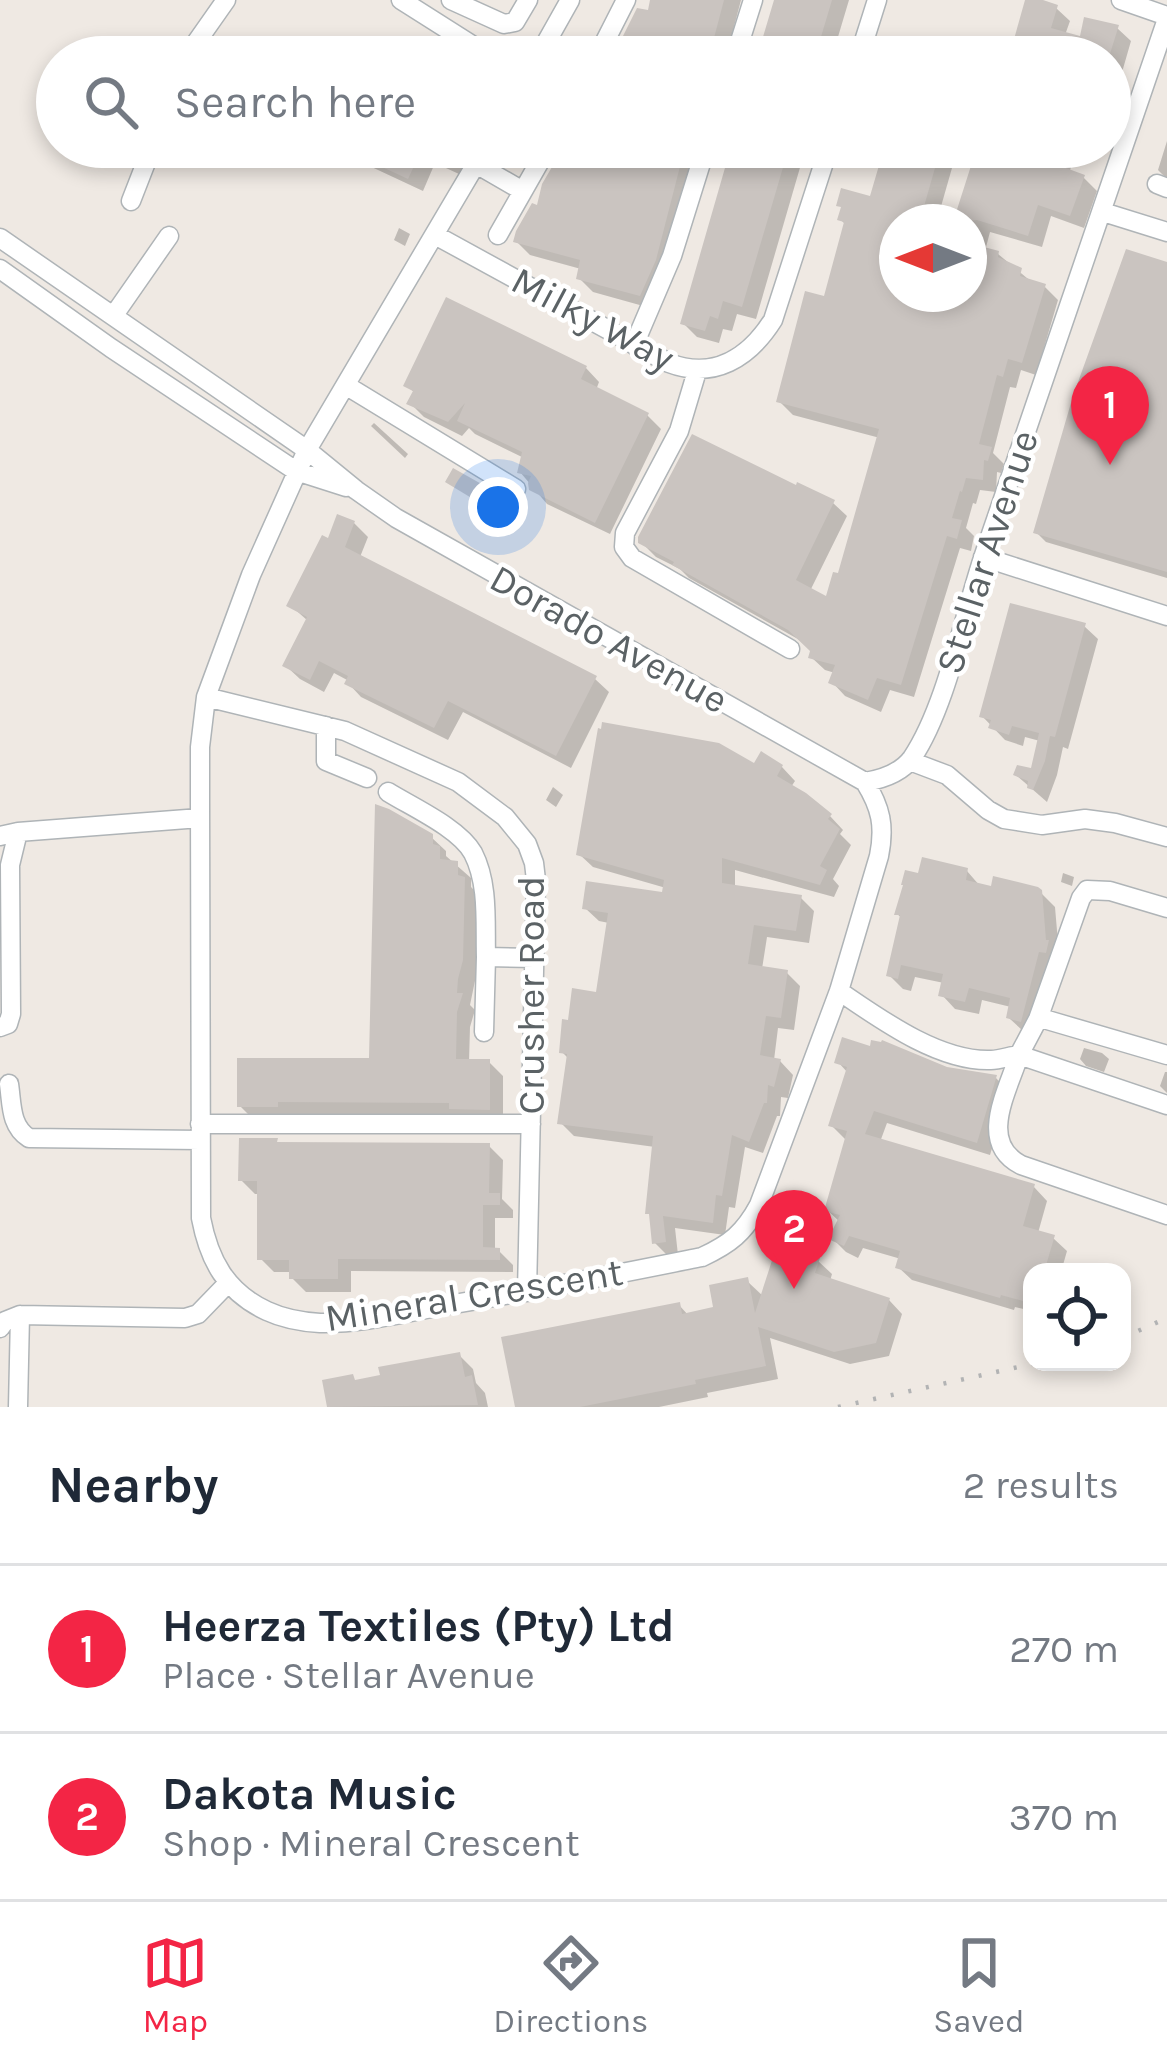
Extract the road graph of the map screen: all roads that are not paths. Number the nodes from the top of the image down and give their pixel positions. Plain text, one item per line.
1 (226, 0) edge
2 (401, 0) edge
3 (451, 0) edge
4 (528, 0) edge
5 (570, 0) edge
6 (626, 0) edge
7 (753, 0) edge
8 (877, 0) edge
9 (1121, 0) edge
10 (1167, 17) edge
11 (201, 36) edge
12 (458, 36) edge
13 (550, 36) edge
14 (608, 36) edge
15 (742, 36) edge
16 (866, 36) edge
17 (1131, 127) edge
18 (144, 168) edge
19 (474, 168) edge
20 (496, 168) edge
21 (536, 168) edge
22 (699, 168) edge
23 (823, 168) edge
24 (1117, 168) edge
25 (523, 191) junction
26 (130, 202) dead end
27 (1103, 212) junction
28 (1167, 232) edge
29 (435, 235) junction
30 (498, 235) dead end
31 (169, 236) dead end
32 (0, 238) edge
33 (0, 269) edge
34 (114, 315) junction
35 (634, 345) junction
36 (697, 370) junction
37 (347, 386) junction
38 (307, 449) junction
39 (296, 470) junction
40 (516, 489) dead end
41 (356, 490) junction
42 (983, 557) junction
43 (1167, 616) edge
44 (790, 649) dead end
45 (206, 698) junction
46 (326, 726) junction
47 (910, 760) junction
48 (367, 778) dead end
49 (865, 782) junction
50 (388, 792) dead end
51 (200, 818) junction
52 (9, 834) edge
53 (1167, 837) edge
54 (1167, 908) edge
55 (486, 957) junction
56 (534, 958) junction
57 (839, 991) junction
58 (1038, 1019) junction
59 (0, 1028) edge
60 (484, 1032) dead end
61 (1019, 1054) junction
62 (1167, 1055) edge
63 (9, 1084) dead end
64 (1167, 1105) edge
65 (531, 1124) junction
66 (200, 1132) junction
67 (1167, 1215) edge
68 (228, 1283) junction
69 (527, 1292) junction
70 (20, 1316) junction
71 (0, 1328) edge
72 (18, 1407) edge

1 - 11 street
2 - 12 street
3 - 4 street
5 - 13 street
6 - 14 street
7 - 15 street
8 - 16 street
9 - 10 street
10 - 17 street, Stellar Avenue
18 - 26 street
19 - 29 street
20 - 25 street
21 - 25 street
22 - 35 street
23 - 36 street, Milky Way
24 - 27 street, Stellar Avenue
25 - 30 street
27 - 28 street
27 - 42 street, Stellar Avenue
29 - 35 street, Milky Way
29 - 37 street
31 - 34 street
32 - 34 street, Dorado Avenue
33 - 39 street, Dorado Avenue
34 - 38 street, Dorado Avenue
35 - 36 street, Milky Way
36 - 44 street
37 - 38 street
37 - 40 street
38 - 39 street
38 - 41 street, Dorado Avenue
39 - 41 street, Dorado Avenue
39 - 45 street
41 - 49 street, Dorado Avenue
42 - 43 street
42 - 47 street, Stellar Avenue
45 - 46 street, Crusher Road
45 - 51 street
46 - 48 street
46 - 56 street, Crusher Road
47 - 49 street
47 - 53 street
49 - 57 street, Mineral Crescent
50 - 55 street
51 - 52 street
51 - 66 street
52 - 59 street
54 - 58 street
55 - 56 street
55 - 60 street
56 - 65 street, Crusher Road
57 - 61 street
57 - 69 street, Mineral Crescent
58 - 61 street
58 - 62 street
61 - 64 street
61 - 67 street
63 - 66 street
65 - 66 street
65 - 69 street, Crusher Road
66 - 68 street
68 - 69 street, Mineral Crescent
68 - 70 street
70 - 71 street
70 - 72 street

